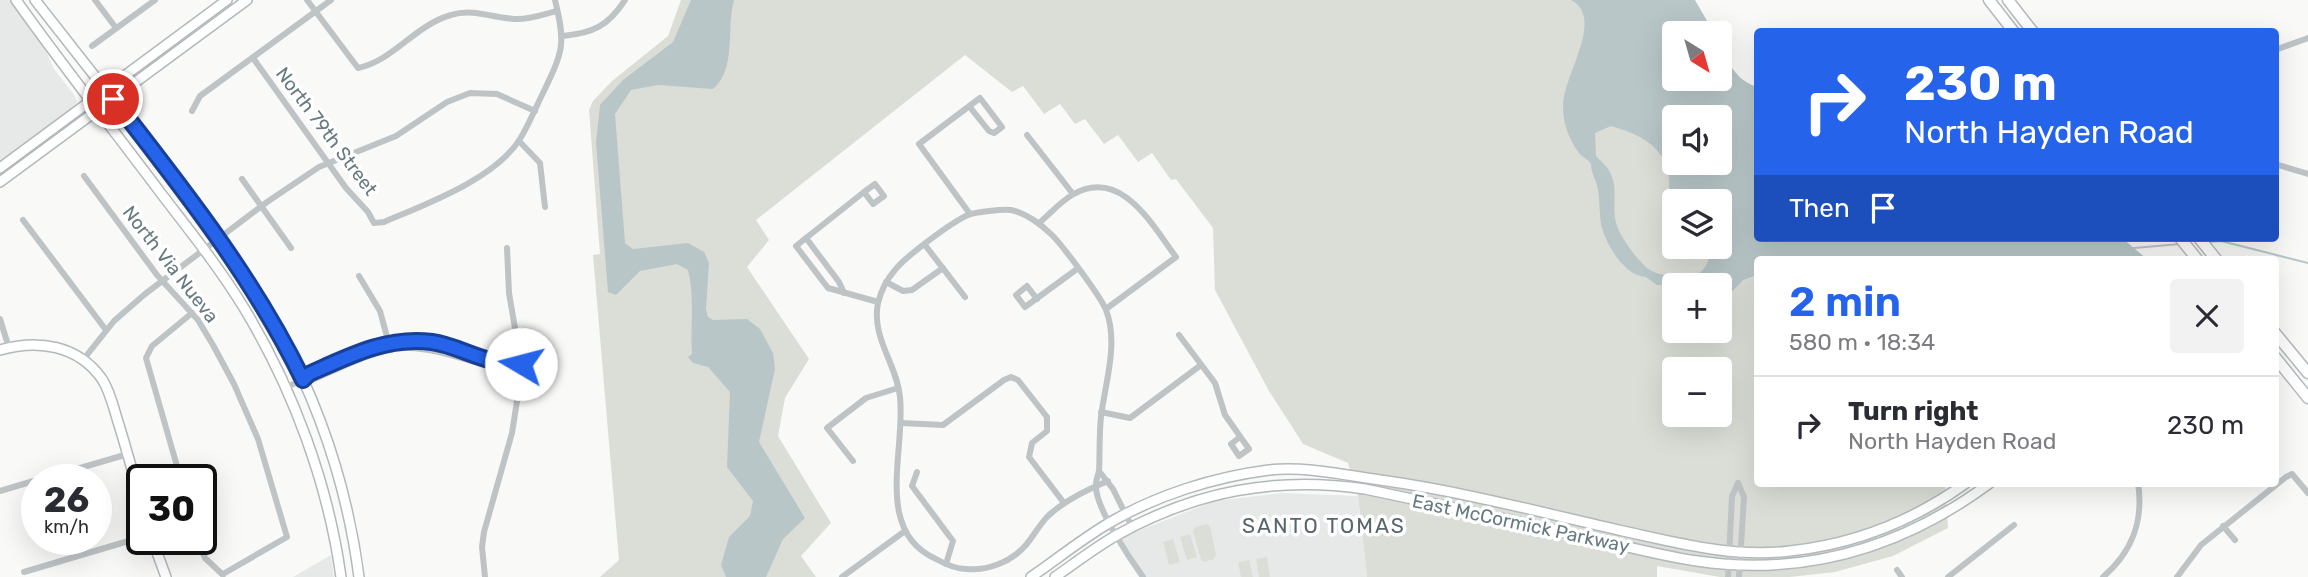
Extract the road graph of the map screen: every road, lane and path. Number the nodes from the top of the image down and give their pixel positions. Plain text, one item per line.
1 (16, 0) edge
2 (35, 0) edge
3 (95, 0) edge
4 (155, 0) edge
5 (227, 0) edge
6 (247, 0) edge
7 (307, 0) edge
8 (331, 0) edge
9 (555, 0) edge
10 (625, 0) edge
11 (1989, 0) edge
12 (2008, 0) edge
13 (557, 10) junction
14 (316, 11) junction
15 (2011, 28) edge
16 (2030, 28) edge
17 (116, 29) junction
18 (563, 37) junction
19 (2308, 38) edge
20 (92, 46) dead end
21 (2279, 49) edge
22 (253, 58) junction
23 (106, 89) junction
24 (113, 99) junction
25 (90, 101) junction
26 (969, 106) junction
27 (98, 110) junction
28 (192, 111) dead end
29 (535, 111) junction
30 (1027, 135) dead end
31 (519, 141) junction
32 (328, 163) junction
33 (2279, 165) edge
34 (0, 168) edge
35 (2308, 174) edge
36 (84, 176) dead end
37 (242, 179) dead end
38 (0, 182) edge
39 (457, 192) junction
40 (864, 192) dead end
41 (1073, 194) junction
42 (461, 200) dead end
43 (262, 206) junction
44 (545, 207) dead end
45 (970, 214) junction
46 (23, 220) dead end
47 (1039, 223) junction
48 (219, 237) junction
49 (806, 238) junction
50 (2183, 242) edge
51 (2202, 242) edge
52 (925, 245) junction
53 (291, 248) dead end
54 (507, 248) dead end
55 (204, 249) junction
56 (2195, 256) edge
57 (2214, 256) edge
58 (943, 268) junction
59 (1077, 269) junction
60 (359, 275) dead end
61 (162, 280) junction
62 (886, 282) junction
63 (844, 293) junction
64 (965, 296) dead end
65 (1037, 299) dead end
66 (878, 302) junction
67 (1106, 309) junction
68 (192, 313) junction
69 (0, 319) edge
70 (106, 330) junction
71 (1179, 335) dead end
72 (2279, 338) edge
73 (389, 346) junction
74 (4, 349) edge
75 (83, 360) junction
76 (2279, 362) edge
77 (521, 364) junction
78 (1201, 365) junction
79 (520, 373) junction
80 (2308, 373) edge
81 (303, 380) junction
82 (286, 387) junction
83 (898, 388) junction
84 (2308, 398) edge
85 (1101, 412) junction
86 (901, 423) junction
87 (1240, 436) dead end
88 (128, 454) junction
89 (853, 461) dead end
90 (93, 464) edge
91 (131, 464) edge
92 (176, 464) edge
93 (1099, 471) junction
94 (1316, 471) junction
95 (917, 472) dead end
96 (1108, 481) junction
97 (1316, 483) junction
98 (2279, 484) edge
99 (21, 485) edge
100 (1096, 486) junction
101 (1960, 487) edge
102 (1984, 487) edge
103 (2138, 487) edge
104 (2275, 487) edge
105 (0, 491) edge
106 (2308, 493) edge
107 (1064, 503) junction
108 (1126, 515) junction
109 (1110, 523) junction
110 (2014, 525) dead end
111 (2223, 526) junction
112 (1132, 527) junction
113 (1891, 527) junction
114 (905, 531) junction
115 (1116, 535) junction
116 (1894, 539) junction
117 (2235, 540) dead end
118 (126, 542) edge
119 (1730, 551) junction
120 (1742, 552) junction
121 (158, 555) edge
122 (204, 555) edge
123 (946, 564) junction
124 (1729, 565) junction
125 (1741, 565) junction
126 (1897, 570) dead end
127 (24, 572) dead end
128 (223, 576) edge
129 (166, 577) edge
130 (341, 577) edge
131 (359, 577) edge
132 (485, 577) edge
133 (842, 577) edge
134 (1031, 577) edge
135 (1055, 577) edge
136 (1143, 577) edge
137 (1728, 577) edge
138 (1739, 577) edge
139 (1902, 577) edge
140 (1948, 577) edge
141 (2102, 577) edge
142 (2177, 577) edge

1 - 25 main road
2 - 23 main road
3 - 17 street
4 - 17 street
5 - 23 main road
6 - 24 main road
7 - 14 street
8 - 14 street
9 - 13 street
10 - 18 street
11 - 15 main road
12 - 16 main road
13 - 14 street
13 - 18 street
14 - 22 street
17 - 20 street
18 - 29 street
19 - 21 street
22 - 28 street
22 - 32 street, North 79th Street
23 - 24 main road
23 - 25 main road
24 - 27 main road
24 - 48 main road
25 - 27 main road
25 - 34 main road
26 - 26 street
26 - 45 street
27 - 38 main road
27 - 55 main road
29 - 31 street
29 - 32 street
30 - 41 street
31 - 39 street
31 - 44 street
32 - 39 street, North 79th Street
32 - 43 street
33 - 35 street
36 - 61 street, North Via Nueva
37 - 43 street
39 - 42 street
40 - 49 street
41 - 47 street
41 - 67 street
43 - 48 street
43 - 53 street
45 - 47 street
45 - 52 street
46 - 70 street
47 - 59 street
48 - 55 street
48 - 81 main road
49 - 63 street
49 - 63 street
50 - 56 main road
51 - 57 main road
52 - 58 street
52 - 62 street
54 - 77 street
55 - 61 street
55 - 82 main road
58 - 62 street
58 - 64 street
59 - 65 street
59 - 67 street
60 - 73 street
61 - 68 street, North Via Nueva
61 - 70 street
62 - 66 street
63 - 66 street
66 - 83 street
67 - 85 street
68 - 92 street
68 - 128 street, North Via Nueva
69 - 74 street
70 - 75 street
71 - 78 street
72 - 80 main road
73 - 77 street
73 - 79 street
73 - 81 street
74 - 75 main road
75 - 88 main road
76 - 84 main road
77 - 79 street
78 - 85 street
78 - 87 street
79 - 132 street
81 - 82 street
81 - 131 main road
82 - 130 main road
83 - 86 street
83 - 89 street
85 - 93 street
86 - 107 street
86 - 114 street
88 - 90 street
88 - 91 main road
93 - 96 street
93 - 100 street
94 - 97 main road
94 - 108 main road, East McCormick Parkway
94 - 119 main road, East McCormick Parkway
95 - 123 street
96 - 100 street
96 - 108 street
97 - 112 main road, East McCormick Parkway
97 - 124 main road, East McCormick Parkway
98 - 106 street
99 - 105 street
100 - 107 street
100 - 109 street
101 - 113 main road, East McCormick Parkway
102 - 116 main road, East McCormick Parkway
103 - 141 street
104 - 111 street
107 - 123 street
108 - 109 main road, East McCormick Parkway
108 - 112 street
109 - 115 street
109 - 134 main road, East McCormick Parkway
110 - 140 street
111 - 117 street
111 - 142 street
112 - 115 main road, East McCormick Parkway
113 - 116 main road
113 - 120 main road, East McCormick Parkway
114 - 123 street
114 - 133 street
115 - 135 main road, East McCormick Parkway
115 - 136 street
116 - 125 main road, East McCormick Parkway
118 - 127 street
119 - 120 main road, East McCormick Parkway
119 - 120 street
119 - 124 street
120 - 125 street
121 - 129 main road
122 - 128 street
124 - 125 main road, East McCormick Parkway
124 - 137 street
125 - 138 street
126 - 139 street

